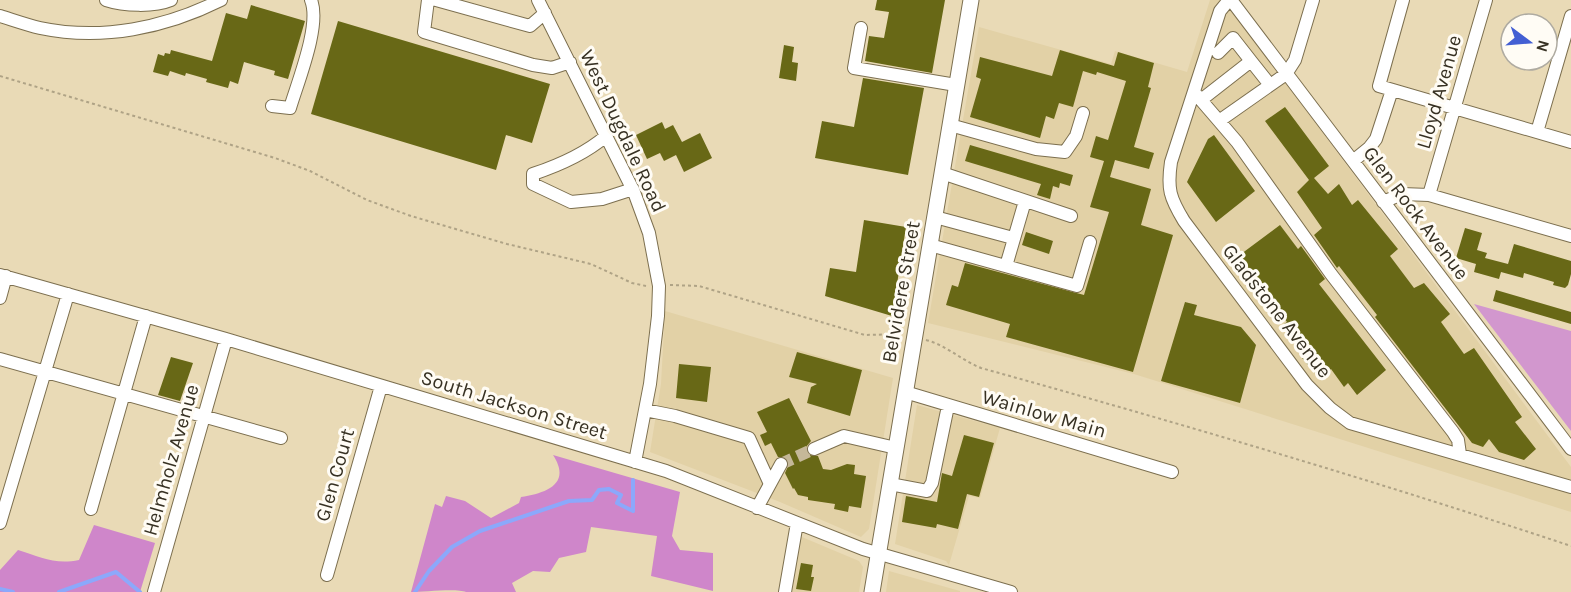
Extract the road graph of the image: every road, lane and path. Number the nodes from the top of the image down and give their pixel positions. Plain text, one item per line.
1 (106, 0) edge
2 (171, 0) edge
3 (219, 0) edge
4 (311, 0) edge
5 (428, 0) edge
6 (436, 0) edge
7 (538, 0) edge
8 (971, 0) edge
9 (1230, 0) edge
10 (1313, 0) edge
11 (1403, 0) edge
12 (1486, 0) edge
13 (545, 13) junction
14 (0, 16) edge
15 (1571, 16) edge
16 (861, 28) dead end
17 (1218, 53) dead end
18 (1251, 61) junction
19 (570, 62) junction
20 (1286, 74) junction
21 (0, 76) edge
22 (956, 85) junction
23 (1270, 85) junction
24 (1392, 90) junction
25 (1197, 96) junction
26 (272, 106) dead end
27 (1455, 108) junction
28 (1083, 113) dead end
29 (1219, 121) junction
30 (950, 125) junction
31 (1537, 132) junction
32 (606, 135) junction
33 (1571, 141) edge
34 (1353, 161) junction
35 (942, 173) junction
36 (633, 189) junction
37 (1430, 195) junction
38 (1025, 201) junction
39 (1383, 202) junction
40 (1071, 216) dead end
41 (935, 217) junction
42 (1571, 236) edge
43 (1013, 238) junction
44 (1090, 242) dead end
45 (930, 245) junction
46 (1006, 266) junction
47 (3, 276) edge
48 (665, 285) dead end
49 (651, 286) dead end
50 (68, 294) junction
51 (0, 298) edge
52 (146, 316) junction
53 (898, 333) dead end
54 (226, 339) junction
55 (928, 340) dead end
56 (0, 359) edge
57 (46, 372) junction
58 (381, 386) junction
59 (905, 392) junction
60 (124, 394) junction
61 (948, 406) junction
62 (645, 410) junction
63 (204, 416) junction
64 (281, 438) dead end
65 (896, 448) junction
66 (814, 449) tunnel mouth
67 (1571, 449) edge
68 (1460, 454) junction
69 (634, 462) junction
70 (781, 464) tunnel mouth
71 (1172, 472) dead end
72 (770, 484) junction
73 (890, 484) junction
74 (1571, 487) edge
75 (757, 508) junction
76 (91, 509) dead end
77 (0, 523) edge
78 (797, 523) junction
79 (1571, 546) edge
80 (879, 553) junction
81 (327, 575) dead end
82 (154, 592) edge
83 (785, 592) edge
84 (872, 592) edge
85 (1011, 592) edge

1 - 2 street
3 - 14 street
4 - 26 street
5 - 19 street
6 - 13 street
7 - 13 street, West Dugdale Road
8 - 22 main road, Belvidere Street
9 - 20 street, Glen Rock Avenue
9 - 25 street, Gladstone Avenue
10 - 20 street
11 - 24 street
12 - 27 street, Lloyd Avenue
13 - 19 street, West Dugdale Road
15 - 31 street
16 - 22 street
17 - 18 street
18 - 23 street
18 - 25 street
19 - 32 street, West Dugdale Road
20 - 23 street
20 - 34 street, Glen Rock Avenue
21 - 49 path
22 - 30 main road, Belvidere Street
23 - 29 street
24 - 27 street
24 - 34 street
25 - 29 street
25 - 68 street, Gladstone Avenue
27 - 31 street
27 - 37 street, Lloyd Avenue
28 - 30 street
29 - 68 street
30 - 35 main road, Belvidere Street
31 - 33 street
32 - 36 street, West Dugdale Road
32 - 36 street
34 - 39 street, Glen Rock Avenue
35 - 38 street
35 - 41 main road, Belvidere Street
36 - 62 street, West Dugdale Road
37 - 39 street
37 - 42 street
38 - 40 street
38 - 43 street
39 - 67 street, Glen Rock Avenue
41 - 43 street
41 - 45 main road, Belvidere Street
43 - 46 street
44 - 46 street
45 - 46 street
45 - 59 main road, Belvidere Street
47 - 50 street, South Jackson Street
47 - 51 street
48 - 53 path
50 - 52 street, South Jackson Street
50 - 57 street
52 - 54 street, South Jackson Street
52 - 60 street
54 - 58 street, South Jackson Street
54 - 63 street, Helmholz Avenue
55 - 79 path
56 - 57 street
57 - 60 street
57 - 77 street
58 - 69 street, South Jackson Street
58 - 81 street, Glen Court
59 - 61 street, Wainlow Main
59 - 65 main road, Belvidere Street
60 - 63 street
60 - 76 street
61 - 71 street, Wainlow Main
61 - 73 street
62 - 69 street, West Dugdale Road
62 - 72 street
63 - 64 street
63 - 82 street, Helmholz Avenue
65 - 66 street
65 - 73 main road, Belvidere Street
68 - 74 street, Gladstone Avenue
69 - 75 street, South Jackson Street
70 - 72 street
72 - 75 street
73 - 80 main road, Belvidere Street
75 - 78 street, South Jackson Street
78 - 80 street, South Jackson Street
78 - 83 street
80 - 84 main road, Belvidere Street
80 - 85 street, South Jackson Street

